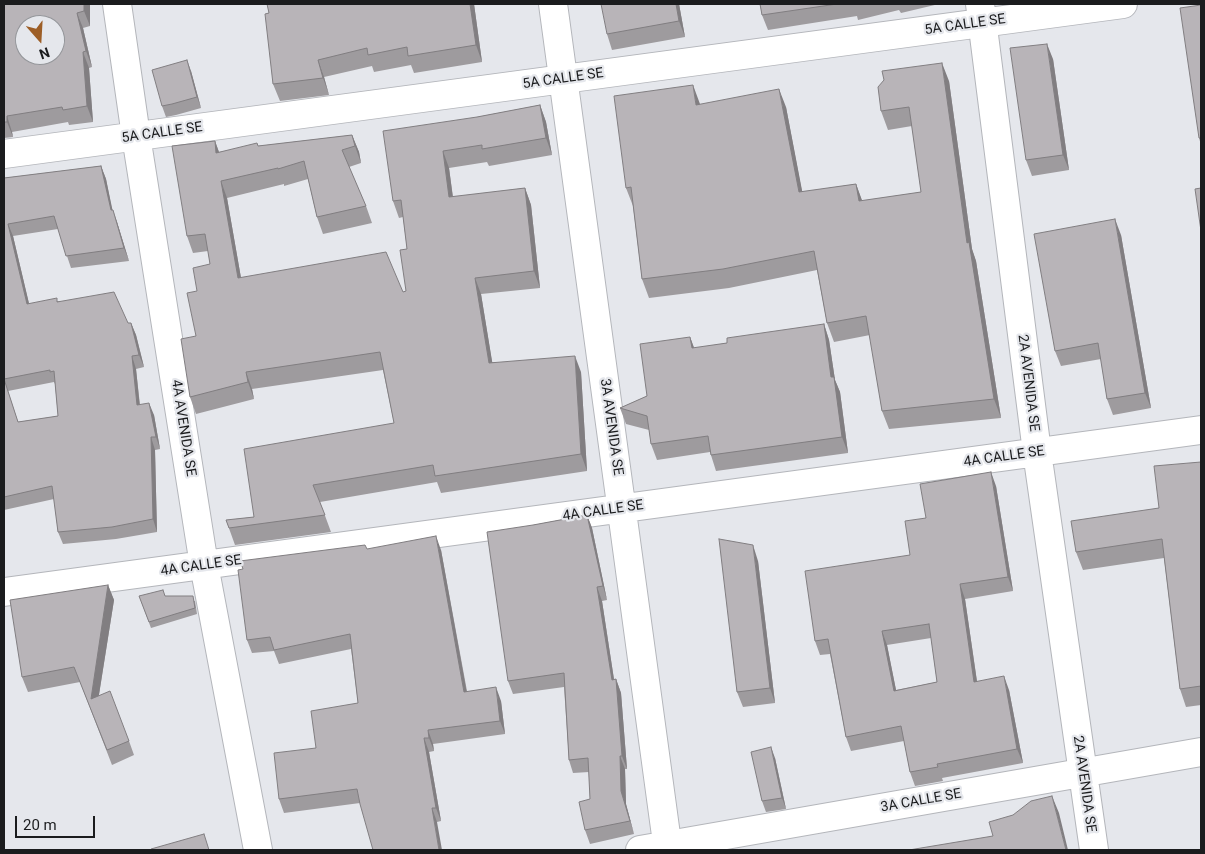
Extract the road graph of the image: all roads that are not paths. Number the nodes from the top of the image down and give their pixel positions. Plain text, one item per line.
1 (117, 4) edge
2 (553, 4) edge
3 (1123, 4) edge
4 (981, 13) edge
5 (563, 79) junction
6 (136, 136) junction
7 (4, 154) edge
8 (1201, 430) edge
9 (1037, 452) junction
10 (622, 509) junction
11 (204, 565) junction
12 (4, 592) edge
13 (1201, 752) edge
14 (1083, 773) junction
15 (668, 847) edge
16 (258, 850) edge
17 (640, 850) edge
18 (1094, 850) edge

1 - 6 street, 4A AVENIDA SE
2 - 5 street, 3A AVENIDA SE
3 - 4 street, 5A CALLE SE
4 - 5 street, 5A CALLE SE
4 - 9 street, 2A AVENIDA SE
5 - 6 street, 5A CALLE SE
5 - 10 street, 3A AVENIDA SE
6 - 7 street, 5A CALLE SE
6 - 11 street, 4A AVENIDA SE
8 - 9 street, 4A CALLE SE
9 - 10 street, 4A CALLE SE
9 - 14 street, 2A AVENIDA SE
10 - 11 street, 4A CALLE SE
10 - 15 street, 3A AVENIDA SE
11 - 12 street, 4A CALLE SE
11 - 16 street, 4A AVENIDA SE
13 - 14 street, 3A CALLE SE
14 - 15 street, 3A CALLE SE
14 - 18 street, 2A AVENIDA SE
15 - 17 street, 3A CALLE SE

